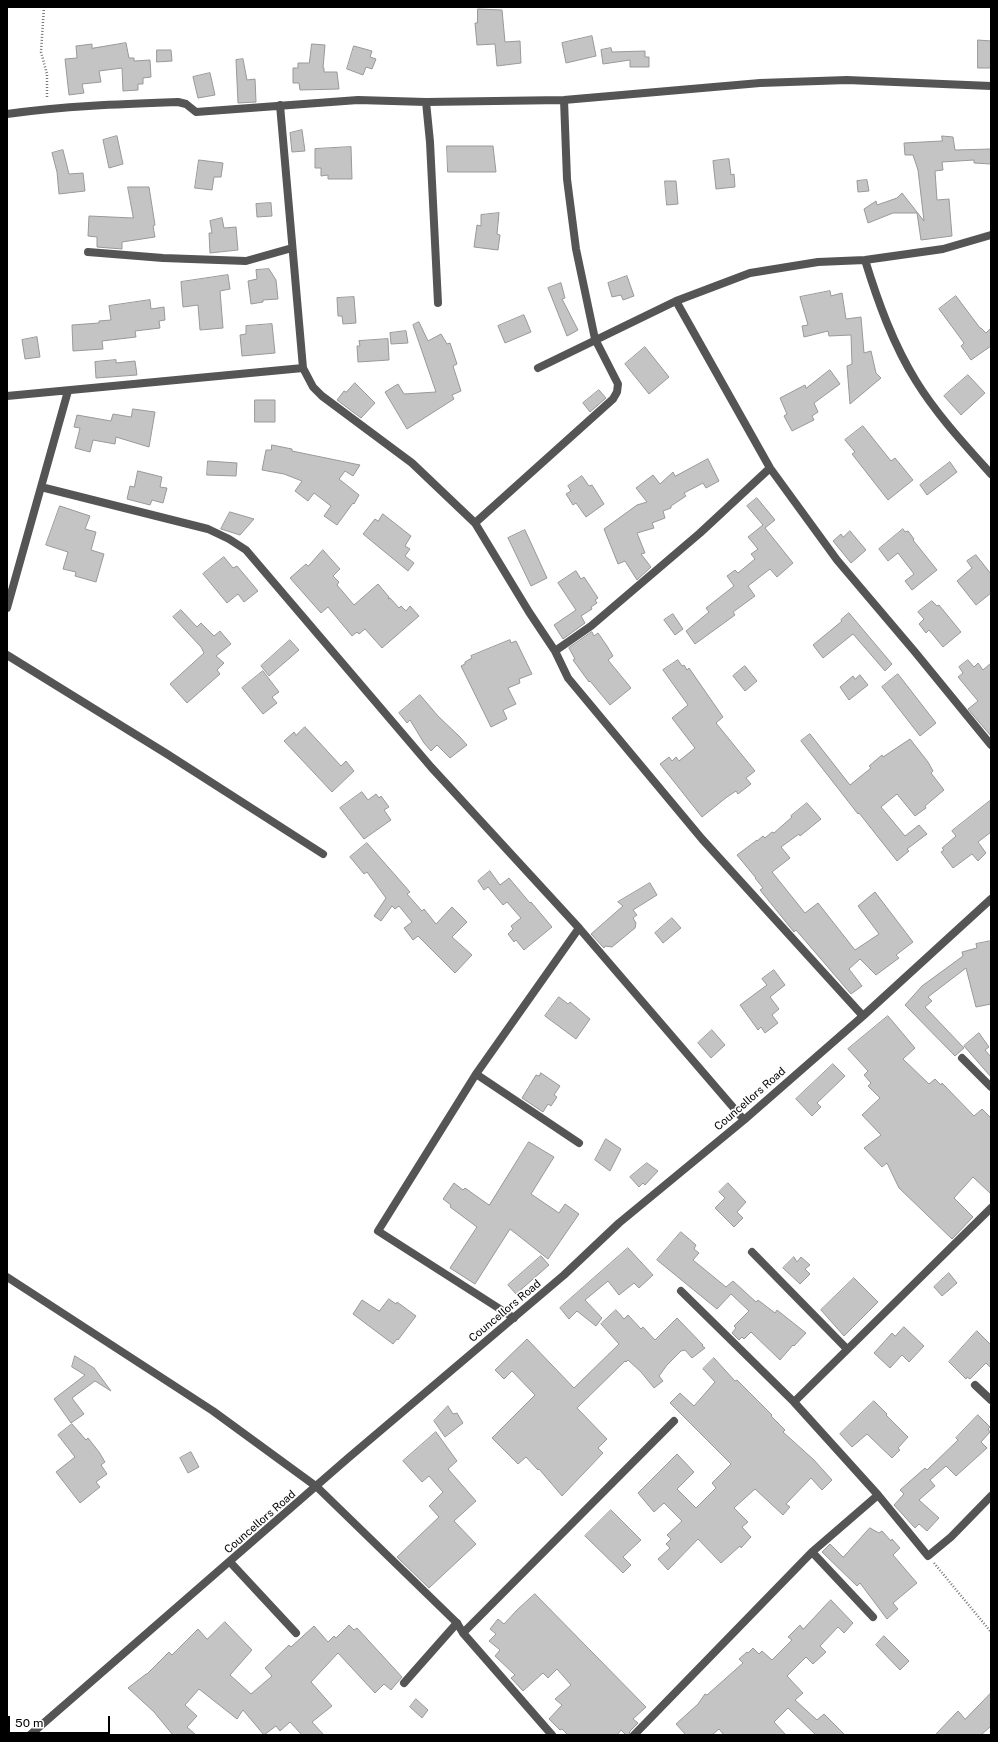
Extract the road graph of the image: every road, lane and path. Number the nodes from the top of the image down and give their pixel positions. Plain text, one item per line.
1 (44, 7) edge
2 (991, 86) edge
3 (564, 100) junction
4 (426, 102) junction
5 (280, 105) junction
6 (46, 109) junction
7 (7, 114) edge
8 (991, 236) edge
9 (292, 248) junction
10 (88, 252) dead end
11 (864, 260) junction
12 (676, 301) junction
13 (438, 303) dead end
14 (595, 339) junction
15 (303, 368) junction
16 (538, 368) dead end
17 (68, 391) junction
18 (7, 396) edge
19 (770, 468) junction
20 (991, 474) edge
21 (41, 487) junction
22 (475, 524) junction
23 (7, 608) edge
24 (555, 651) junction
25 (7, 655) edge
26 (991, 745) edge
27 (323, 854) dead end
28 (991, 899) edge
29 (579, 928) junction
30 (863, 1016) junction
31 (962, 1058) dead end
32 (476, 1074) junction
33 (991, 1087) edge
34 (744, 1120) junction
35 (579, 1143) dead end
36 (991, 1208) edge
37 (752, 1252) dead end
38 (7, 1277) edge
39 (681, 1291) dead end
40 (514, 1318) junction
41 (847, 1349) junction
42 (975, 1385) dead end
43 (991, 1400) edge
44 (794, 1402) junction
45 (674, 1421) dead end
46 (317, 1487) junction
47 (878, 1495) junction
48 (991, 1496) edge
49 (812, 1552) junction
50 (928, 1556) junction
51 (230, 1562) junction
52 (873, 1617) dead end
53 (457, 1623) junction
54 (991, 1632) edge
55 (296, 1633) dead end
56 (463, 1633) junction
57 (404, 1683) dead end
58 (30, 1735) edge
59 (552, 1735) edge
60 (634, 1735) edge

1 - 6 path
2 - 3 street
3 - 4 street
3 - 14 street
4 - 5 street
4 - 13 street
5 - 6 street
5 - 9 street
6 - 7 street
8 - 11 street
9 - 10 street
9 - 15 street
11 - 12 street
11 - 20 street
12 - 14 street
12 - 19 street
14 - 16 street
14 - 22 street
15 - 17 street
15 - 22 street
17 - 18 street
17 - 21 street
19 - 24 street
19 - 26 street
21 - 23 street
21 - 29 street
22 - 24 street
24 - 30 street
25 - 27 street
28 - 30 street, Councellors Road
29 - 32 street
29 - 34 street
30 - 34 street, Councellors Road
31 - 33 street
32 - 35 street
32 - 40 street
34 - 40 street, Councellors Road
36 - 41 street
37 - 41 street
38 - 46 street
39 - 44 street
40 - 46 street, Councellors Road
41 - 44 street
42 - 43 street
44 - 47 street
45 - 56 street
46 - 51 street, Councellors Road
46 - 53 street
47 - 49 street
47 - 50 street
48 - 50 street
49 - 52 street
49 - 60 street
50 - 54 path
51 - 55 street
51 - 58 street, Councellors Road
53 - 56 street
53 - 57 street
56 - 59 street

